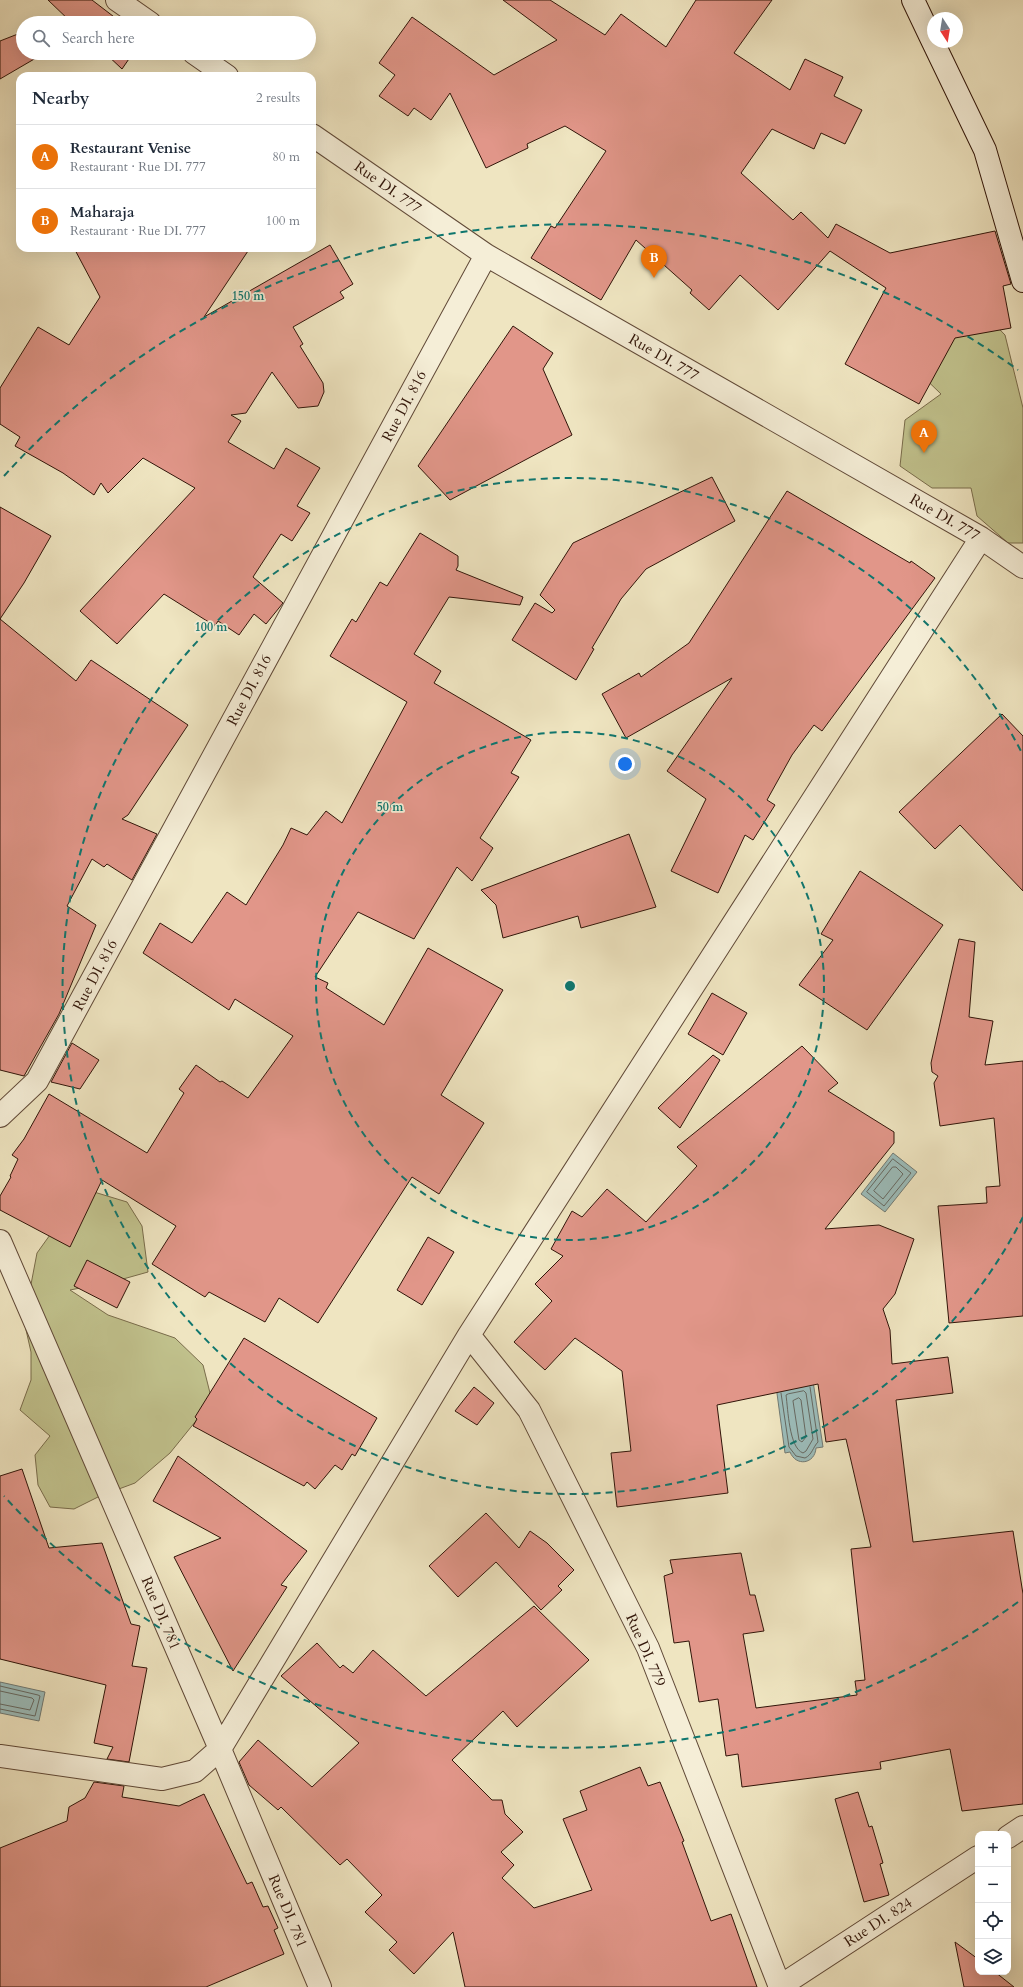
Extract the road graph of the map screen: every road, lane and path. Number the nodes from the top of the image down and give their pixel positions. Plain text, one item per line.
1 (117, 0) edge
2 (913, 0) edge
3 (140, 16) edge
4 (927, 29) edge
5 (936, 48) edge
6 (204, 60) edge
7 (221, 72) edge
8 (316, 138) edge
9 (486, 255) junction
10 (1023, 281) edge
11 (981, 538) junction
12 (1023, 567) edge
13 (0, 1116) edge
14 (0, 1241) edge
15 (470, 1335) junction
16 (220, 1749) junction
17 (0, 1756) edge
18 (1023, 1827) edge
19 (1011, 1835) edge
20 (975, 1859) edge
21 (320, 1987) edge
22 (779, 1987) edge

1 - 3 street
2 - 4 street
5 - 10 street
6 - 7 street
8 - 9 street, Rue DI. 777
9 - 11 street, Rue DI. 777
9 - 13 street, Rue DI. 816
11 - 12 street, Rue DI. 777
11 - 15 street
14 - 16 street, Rue DI. 781
15 - 16 street
15 - 22 street, Rue DI. 779
16 - 17 street
16 - 21 street, Rue DI. 781
18 - 19 street
20 - 22 street, Rue DI. 824

